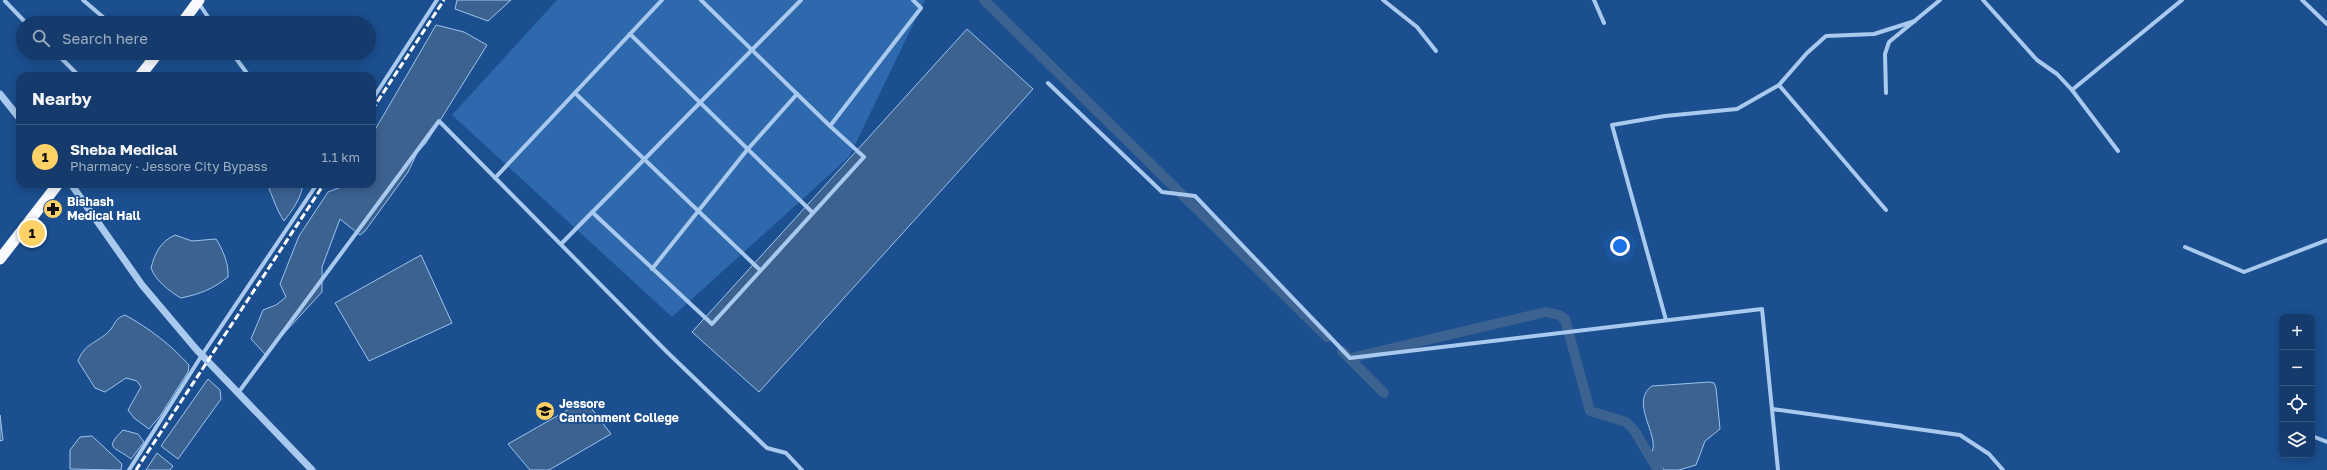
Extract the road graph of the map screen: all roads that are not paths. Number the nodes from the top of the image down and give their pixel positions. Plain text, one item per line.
1 (82, 0) edge
2 (437, 0) edge
3 (662, 0) edge
4 (701, 0) edge
5 (801, 0) edge
6 (913, 0) edge
7 (1383, 0) edge
8 (1594, 0) edge
9 (1940, 0) edge
10 (1983, 0) edge
11 (2182, 0) edge
12 (2302, 0) edge
13 (5, 1) edge
14 (199, 1) edge
15 (0, 5) edge
16 (19, 16) edge
17 (101, 16) edge
18 (187, 16) edge
19 (208, 16) edge
20 (1915, 21) junction
21 (1604, 23) dead end
22 (2327, 24) edge
23 (630, 34) junction
24 (752, 49) junction
25 (1436, 51) dead end
26 (63, 60) edge
27 (149, 60) edge
28 (237, 60) edge
29 (75, 72) edge
30 (142, 72) edge
31 (246, 72) edge
32 (1048, 83) dead end
33 (1779, 85) junction
34 (2072, 90) junction
35 (575, 92) junction
36 (1886, 93) dead end
37 (0, 94) edge
38 (376, 94) edge
39 (797, 94) junction
40 (700, 102) junction
41 (16, 114) edge
42 (830, 126) junction
43 (747, 150) junction
44 (2118, 151) dead end
45 (644, 159) junction
46 (495, 178) junction
47 (55, 188) edge
48 (74, 188) edge
49 (314, 188) edge
50 (1886, 210) dead end
51 (699, 211) junction
52 (592, 212) junction
53 (813, 213) junction
54 (2327, 240) edge
55 (561, 244) junction
56 (2185, 247) dead end
57 (0, 259) edge
58 (652, 269) junction
59 (760, 270) junction
60 (1666, 320) junction
61 (202, 355) junction
62 (238, 393) junction
63 (1772, 409) junction
64 (2315, 437) edge
65 (2327, 442) edge
66 (129, 470) edge
67 (312, 470) edge
68 (802, 470) edge
69 (1778, 470) edge
70 (2003, 470) edge

1 - 17 street
2 - 38 street
3 - 23 street
4 - 24 street
5 - 24 street
6 - 42 street
7 - 25 street
8 - 21 street
9 - 20 street
10 - 34 street
11 - 34 street
12 - 22 street
13 - 15 street
13 - 16 street
14 - 18 highway
14 - 19 street
20 - 33 street
20 - 36 street
23 - 35 street
23 - 40 street
24 - 39 street
24 - 40 street
26 - 29 street
27 - 30 highway
28 - 31 street
32 - 60 street
33 - 50 street
33 - 60 street
34 - 44 street
35 - 45 street
35 - 46 street
37 - 41 street
39 - 42 street
39 - 43 street
40 - 43 street
40 - 45 street
42 - 53 street
43 - 51 street
43 - 53 street
45 - 51 street
45 - 52 street
46 - 55 street
46 - 62 street
47 - 57 highway
48 - 61 street
49 - 61 street
51 - 58 street
51 - 59 street
52 - 55 street
52 - 58 street
53 - 59 street
54 - 56 street
55 - 68 street
58 - 59 street
60 - 63 street
61 - 62 street
61 - 66 street
62 - 67 street
63 - 69 street
63 - 70 street
64 - 65 street

